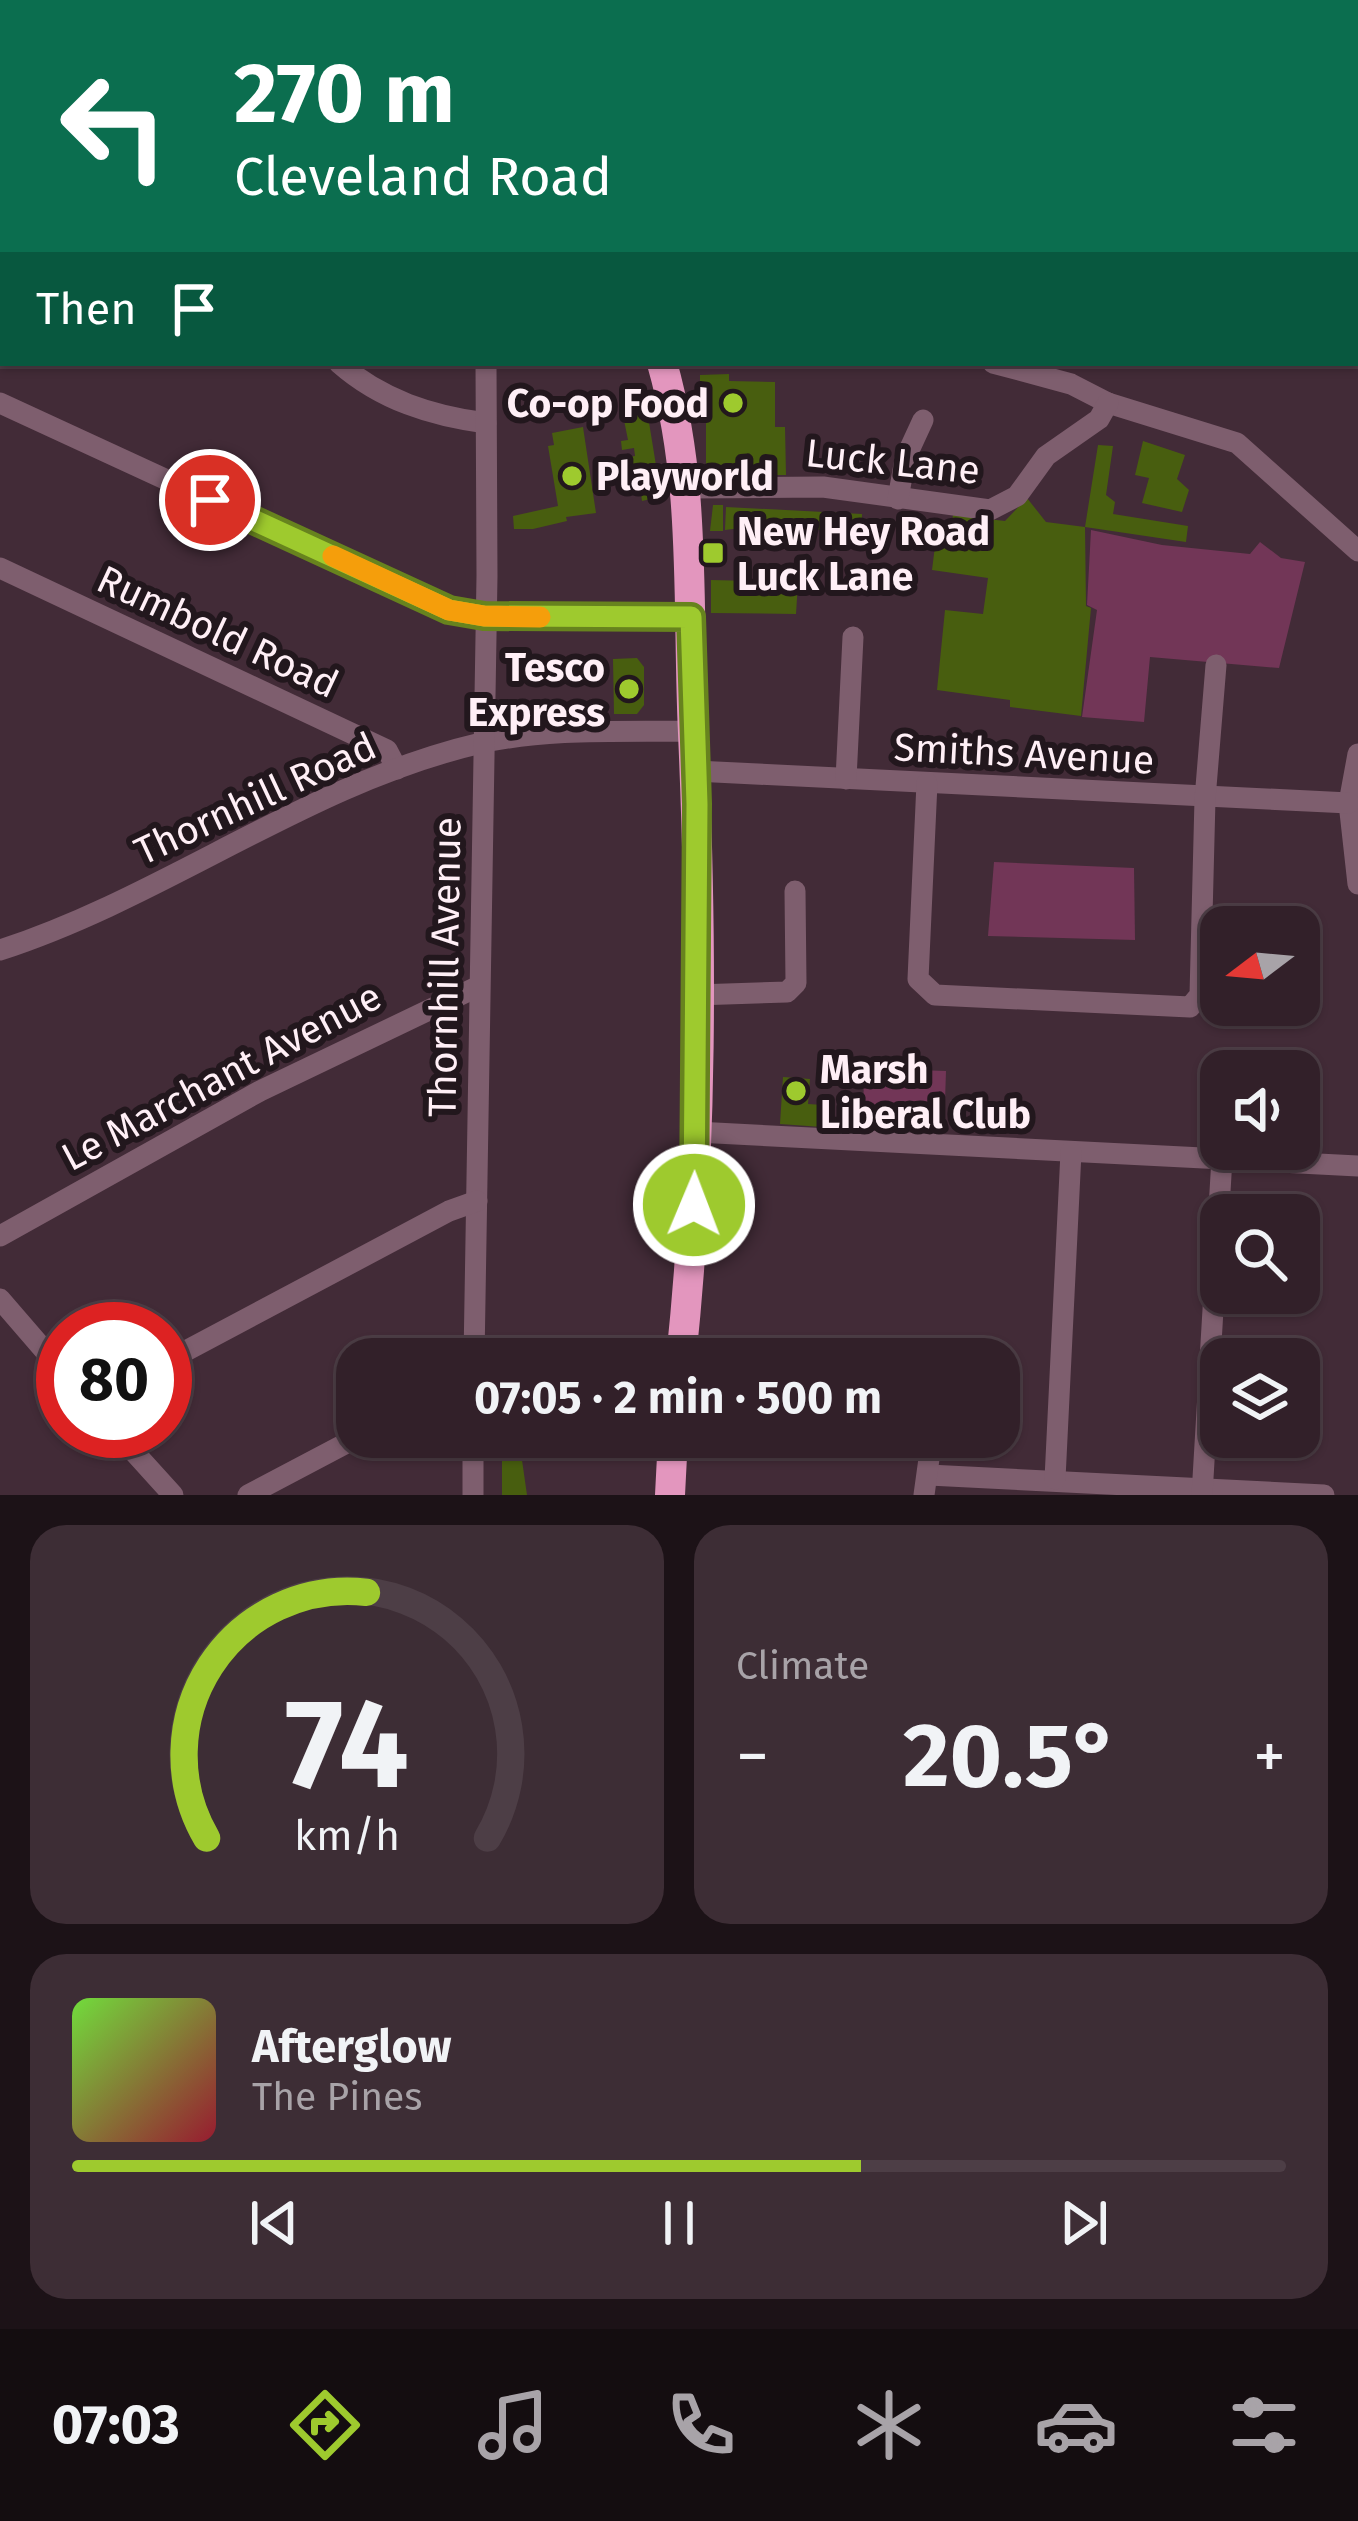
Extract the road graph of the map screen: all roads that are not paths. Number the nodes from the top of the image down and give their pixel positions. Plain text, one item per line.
1 (344, 366) edge
2 (486, 366) edge
3 (663, 366) edge
4 (1015, 366) edge
5 (1075, 374) edge
6 (0, 403) edge
7 (1108, 403) junction
8 (923, 420) dead end
9 (487, 423) junction
10 (688, 488) junction
11 (898, 499) junction
12 (1358, 551) edge
13 (0, 568) edge
14 (484, 616) junction
15 (691, 617) junction
16 (853, 637) dead end
17 (1216, 665) dead end
18 (692, 730) junction
19 (484, 743) junction
20 (1358, 754) edge
21 (397, 769) junction
22 (695, 771) junction
23 (846, 779) junction
24 (927, 782) junction
25 (1205, 799) junction
26 (1349, 802) junction
27 (1358, 884) edge
28 (795, 891) dead end
29 (0, 950) edge
30 (479, 986) junction
31 (697, 995) junction
32 (696, 1132) junction
33 (1071, 1152) junction
34 (1200, 1157) edge
35 (1320, 1164) edge
36 (1358, 1166) edge
37 (1221, 1170) edge
38 (477, 1201) junction
39 (0, 1236) edge
40 (0, 1300) edge
41 (474, 1338) edge
42 (683, 1338) edge
43 (36, 1341) edge
44 (192, 1347) edge
45 (336, 1449) edge
46 (139, 1458) edge
47 (473, 1458) edge
48 (671, 1458) edge
49 (1055, 1480) junction
50 (927, 1485) edge
51 (667, 1488) edge
52 (1203, 1491) edge
53 (172, 1495) edge
54 (248, 1495) edge
55 (473, 1495) edge
56 (1324, 1495) edge

1 - 9 street
2 - 9 street, Thornhill Avenue
3 - 10 highway
4 - 5 street
5 - 7 street
6 - 14 street
7 - 11 street, Luck Lane
7 - 12 street
8 - 11 street
9 - 14 street, Thornhill Avenue
10 - 11 street, Luck Lane
10 - 15 highway
13 - 21 street, Rumbold Road
14 - 15 street
14 - 19 street, Thornhill Avenue
15 - 18 highway
16 - 23 street
17 - 25 street
18 - 19 street, Thornhill Road
18 - 22 highway
19 - 21 street, Thornhill Road
19 - 30 street, Thornhill Avenue
20 - 26 street
21 - 29 street, Thornhill Road
22 - 23 street, Smiths Avenue
22 - 31 highway
23 - 24 street, Smiths Avenue
24 - 25 street, Smiths Avenue
24 - 25 street
25 - 26 street, Smiths Avenue
26 - 27 street
28 - 31 street
30 - 38 street, Thornhill Avenue
30 - 39 street, Le Marchant Avenue
31 - 32 highway
32 - 33 street
32 - 42 highway
33 - 34 street
33 - 49 street
35 - 36 street
37 - 52 street
38 - 41 street, Thornhill Avenue
38 - 44 street
40 - 43 street
45 - 54 street
46 - 53 street
47 - 55 street
48 - 51 highway
49 - 50 street
49 - 52 street
52 - 56 street

